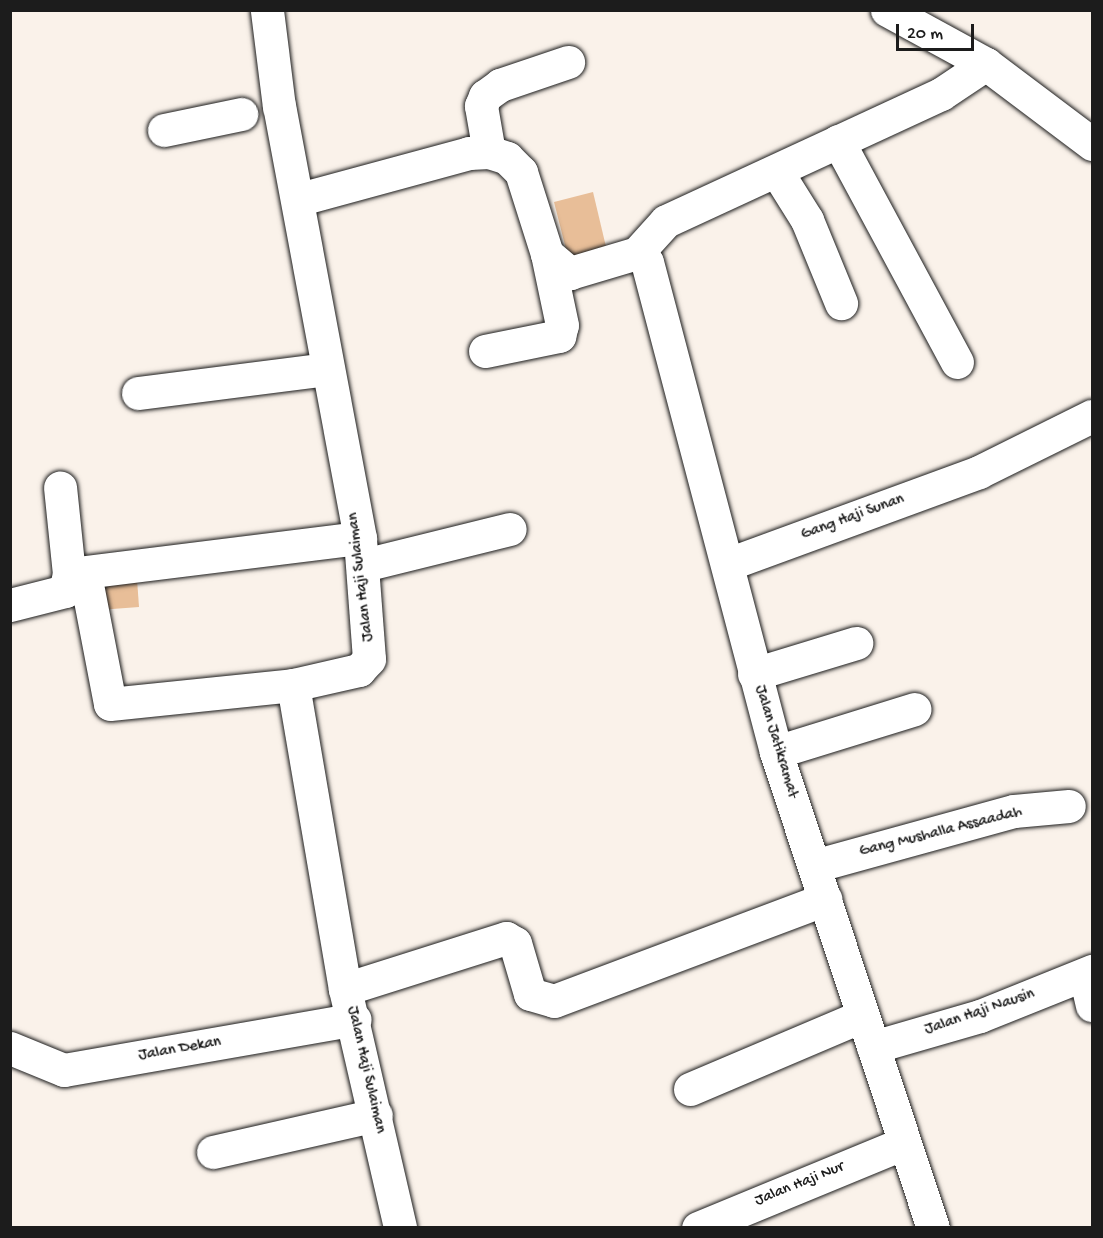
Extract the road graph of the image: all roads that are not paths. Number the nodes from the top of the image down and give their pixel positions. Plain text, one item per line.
1 (267, 10) edge
2 (887, 10) edge
3 (568, 62) dead end
4 (986, 64) junction
5 (242, 114) dead end
6 (164, 130) dead end
7 (838, 141) junction
8 (1092, 144) edge
9 (489, 152) junction
10 (777, 172) junction
11 (300, 199) junction
12 (637, 253) junction
13 (547, 254) junction
14 (841, 303) dead end
15 (485, 351) dead end
16 (957, 363) dead end
17 (327, 369) junction
18 (138, 393) dead end
19 (1092, 416) edge
20 (60, 487) dead end
21 (510, 530) dead end
22 (362, 552) junction
23 (728, 564) junction
24 (77, 574) junction
25 (10, 605) edge
26 (856, 643) dead end
27 (754, 674) junction
28 (292, 685) junction
29 (915, 709) dead end
30 (776, 752) junction
31 (1069, 806) dead end
32 (814, 866) junction
33 (823, 912) junction
34 (715, 960) dead end
35 (1090, 984) edge
36 (350, 1004) junction
37 (854, 1020) junction
38 (873, 1047) junction
39 (10, 1048) edge
40 (690, 1089) dead end
41 (376, 1115) junction
42 (902, 1144) junction
43 (213, 1152) dead end
44 (400, 1227) edge
45 (698, 1227) edge
46 (933, 1227) edge

1 - 11 street, Jalan Haji Sulaiman
2 - 4 street
3 - 9 street
4 - 7 street
4 - 8 street
5 - 6 street
7 - 10 street
7 - 16 street
9 - 11 street
9 - 13 street
10 - 12 street
10 - 14 street
11 - 17 street, Jalan Haji Sulaiman
12 - 13 street
12 - 23 street, Jalan Jatikramat
13 - 15 street
17 - 18 street
17 - 22 street, Jalan Haji Sulaiman
19 - 23 street, Gang Haji Sunan
20 - 24 street
21 - 22 street
22 - 24 street
22 - 28 street, Jalan Haji Sulaiman
23 - 27 street, Jalan Jatikramat
24 - 25 street
24 - 28 street
26 - 27 street
27 - 30 street, Jalan Jatikramat
28 - 36 street, Jalan Haji Sulaiman
29 - 30 street
30 - 32 street, Jalan Jatikramat
31 - 32 street, Gang Mushalla Assaadah
32 - 33 street, Jalan Jatikramat
33 - 34 street
33 - 36 street, Jalan Dekan
33 - 37 street, Jalan Jatikramat
35 - 38 street, Jalan Haji Nausin
36 - 39 street, Jalan Dekan
36 - 41 street, Jalan Haji Sulaiman
37 - 38 street, Jalan Jatikramat
37 - 40 street
38 - 42 street, Jalan Jatikramat
41 - 43 street
41 - 44 street, Jalan Haji Sulaiman
42 - 45 street, Jalan Haji Nur
42 - 46 street, Jalan Jatikramat

